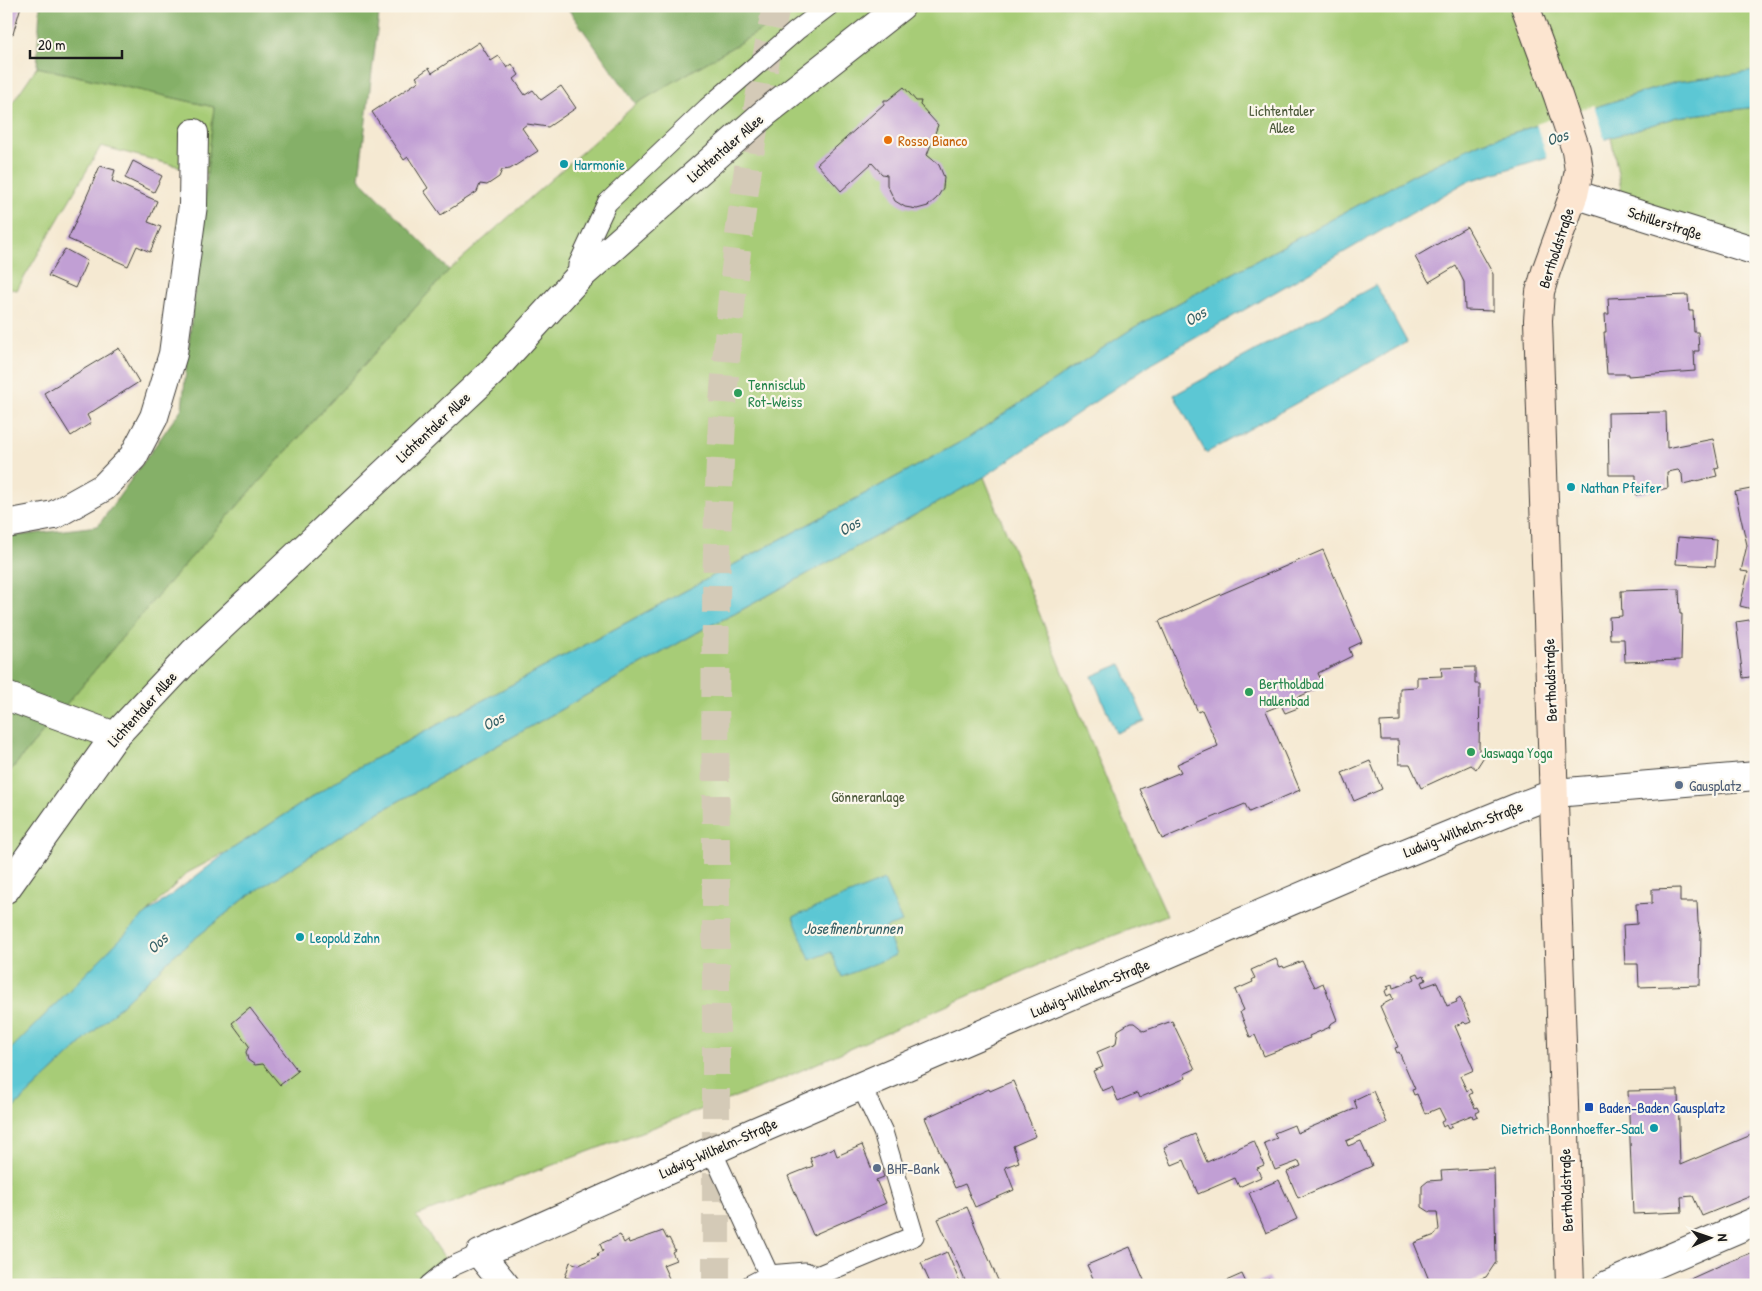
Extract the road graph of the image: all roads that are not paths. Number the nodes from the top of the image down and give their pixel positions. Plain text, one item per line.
1 (829, 6) edge
2 (901, 6) edge
3 (1525, 6) edge
4 (194, 133) dead end
5 (1574, 194) junction
6 (1756, 251) edge
7 (577, 279) junction
8 (6, 524) edge
9 (6, 696) edge
10 (115, 736) junction
11 (1756, 776) edge
12 (1555, 793) junction
13 (6, 889) edge
14 (861, 1086) junction
15 (712, 1151) junction
16 (1756, 1221) edge
17 (480, 1254) junction
18 (769, 1275) junction
19 (429, 1285) edge
20 (505, 1285) edge
21 (750, 1285) edge
22 (1570, 1285) edge
23 (1607, 1285) edge

1 - 7 lane
2 - 7 street, Lichtentaler Allee
3 - 5 main road, Bertholdstraße
4 - 8 street
5 - 6 street, Schillerstraße
5 - 12 main road, Bertholdstraße
7 - 10 street, Lichtentaler Allee
9 - 10 street
10 - 13 street, Lichtentaler Allee
11 - 12 street, Ludwig-Wilhelm-Straße
12 - 14 street, Ludwig-Wilhelm-Straße
12 - 22 main road, Bertholdstraße
14 - 15 street, Ludwig-Wilhelm-Straße
14 - 18 lane
15 - 17 street, Ludwig-Wilhelm-Straße
15 - 18 lane
16 - 23 street
17 - 19 lane
17 - 20 street
18 - 21 lane

